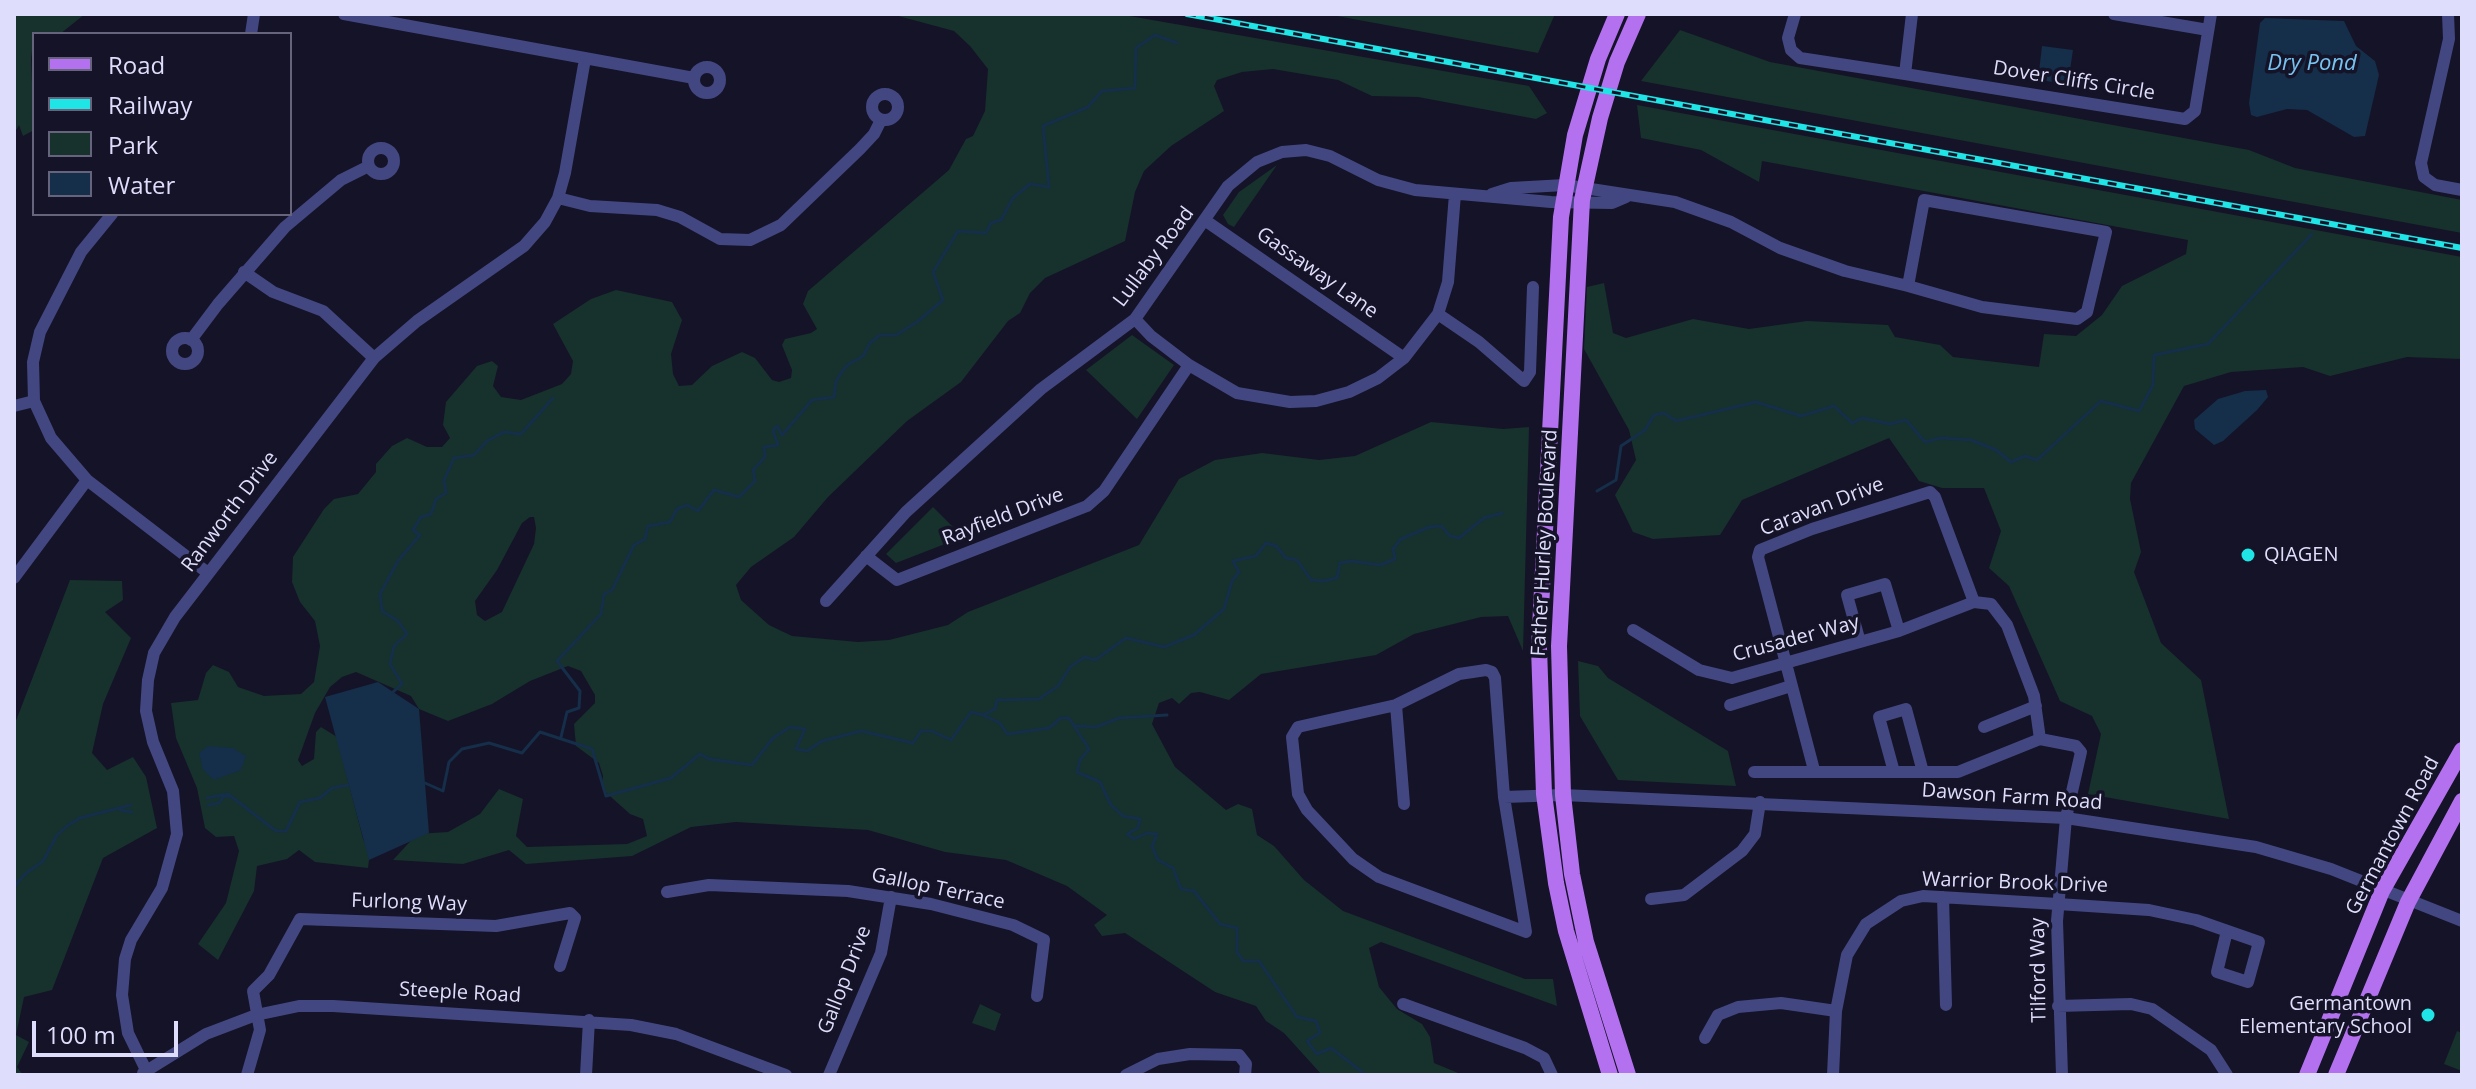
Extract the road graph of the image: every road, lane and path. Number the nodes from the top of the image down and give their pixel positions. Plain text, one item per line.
1 (344, 14) edge
2 (1617, 14) edge
3 (1638, 14) edge
4 (1795, 14) edge
5 (1912, 14) edge
6 (2114, 14) edge
7 (2211, 14) edge
8 (2448, 14) edge
9 (2208, 30) junction
10 (585, 59) junction
11 (1905, 74) junction
12 (694, 78) dead end
13 (881, 120) dead end
14 (369, 166) dead end
15 (2462, 190) edge
16 (1564, 192) junction
17 (1584, 193) junction
18 (1455, 194) junction
19 (558, 198) junction
20 (110, 216) edge
21 (1206, 221) junction
22 (244, 272) junction
23 (1908, 286) junction
24 (1533, 287) dead end
25 (1438, 314) junction
26 (1135, 319) junction
27 (191, 340) dead end
28 (374, 358) junction
29 (1404, 358) junction
30 (1189, 365) junction
31 (34, 401) junction
32 (14, 406) edge
33 (87, 480) junction
34 (866, 556) junction
35 (208, 573) junction
36 (14, 578) edge
37 (826, 601) dead end
38 (1974, 602) junction
39 (1633, 630) dead end
40 (1899, 631) junction
41 (1860, 642) junction
42 (1787, 663) junction
43 (1791, 686) junction
44 (1396, 705) junction
45 (1730, 705) dead end
46 (2036, 706) junction
47 (1984, 727) dead end
48 (2040, 739) junction
49 (2462, 750) edge
50 (1814, 770) junction
51 (1754, 772) dead end
52 (1894, 772) junction
53 (1923, 772) junction
54 (1544, 794) junction
55 (1563, 795) junction
56 (1504, 797) junction
57 (2462, 801) edge
58 (1760, 802) junction
59 (1404, 804) dead end
60 (2066, 818) junction
61 (2382, 891) junction
62 (667, 892) dead end
63 (891, 897) junction
64 (1943, 897) junction
65 (1651, 899) dead end
66 (2408, 902) junction
67 (2058, 904) junction
68 (2462, 921) edge
69 (2227, 931) dead end
70 (560, 966) dead end
71 (1037, 996) dead end
72 (1403, 1004) dead end
73 (1946, 1005) dead end
74 (2058, 1006) junction
75 (1836, 1011) junction
76 (256, 1015) junction
77 (589, 1020) junction
78 (1705, 1038) dead end
79 (143, 1073) edge
80 (247, 1075) edge
81 (586, 1075) edge
82 (786, 1075) edge
83 (829, 1075) edge
84 (1126, 1075) edge
85 (1245, 1075) edge
86 (1552, 1075) edge
87 (1610, 1075) edge
88 (1628, 1075) edge
89 (1833, 1075) edge
90 (2062, 1075) edge
91 (2227, 1075) edge
92 (2307, 1075) edge
93 (2336, 1075) edge

1 - 10 street
2 - 16 main road, Father Hurley Boulevard
3 - 17 main road, Father Hurley Boulevard
4 - 11 street, Dover Cliffs Circle
5 - 11 street
6 - 9 street
7 - 9 street, Dover Cliffs Circle
8 - 15 street
9 - 11 street, Dover Cliffs Circle
10 - 12 street
10 - 19 street, Ranworth Drive
13 - 19 street
14 - 22 street
16 - 17 street, Lullaby Road
16 - 18 street, Lullaby Road
16 - 54 main road, Father Hurley Boulevard
17 - 23 street, Lullaby Road
17 - 55 main road, Father Hurley Boulevard
18 - 21 street, Lullaby Road
18 - 25 street
19 - 28 street, Ranworth Drive
20 - 31 street
21 - 26 street, Lullaby Road
21 - 29 street, Gassaway Lane
22 - 27 street
22 - 28 street
23 - 23 street, Lullaby Road
24 - 25 street
25 - 29 street
26 - 30 street
26 - 34 street, Lullaby Road
28 - 35 street, Ranworth Drive
29 - 30 street
30 - 34 street, Rayfield Drive
31 - 32 street
31 - 33 street
33 - 35 street
33 - 36 street
34 - 37 street, Lullaby Road
35 - 79 street, Ranworth Drive
38 - 40 street, Crusader Way
38 - 42 street, Caravan Drive
38 - 46 street
39 - 42 street, Crusader Way
40 - 41 street, Crusader Way
40 - 41 street
41 - 42 street, Crusader Way
42 - 43 street, Caravan Drive
43 - 45 street
43 - 50 street, Caravan Drive
44 - 56 street
44 - 56 street
44 - 59 street
46 - 47 street
46 - 48 street
48 - 53 street
48 - 60 street
49 - 61 main road, Germantown Road
50 - 51 street
50 - 52 street
52 - 53 street
52 - 53 street
54 - 55 street, Dawson Farm Road
54 - 56 street, Dawson Farm Road
54 - 87 main road, Father Hurley Boulevard
55 - 58 street, Dawson Farm Road
55 - 88 main road, Father Hurley Boulevard
57 - 66 main road
58 - 60 street, Dawson Farm Road
58 - 65 street
60 - 61 street, Dawson Farm Road
60 - 67 street, Tilford Way
61 - 66 street, Dawson Farm Road
61 - 92 main road, Germantown Road
62 - 63 street, Gallop Terrace
63 - 71 street, Gallop Terrace
63 - 83 street, Gallop Drive
64 - 67 street, Warrior Brook Drive
64 - 73 street
64 - 75 street, Warrior Brook Drive
66 - 68 street, Dawson Farm Road
66 - 93 main road
67 - 69 street, Warrior Brook Drive
67 - 74 street, Tilford Way
70 - 76 street, Furlong Way
72 - 86 street
74 - 90 street, Tilford Way
74 - 91 street
75 - 78 street
75 - 89 street, Warrior Brook Drive
76 - 77 street, Steeple Road
76 - 79 street, Steeple Road
76 - 80 street
77 - 81 street
77 - 82 street, Steeple Road
84 - 85 street

